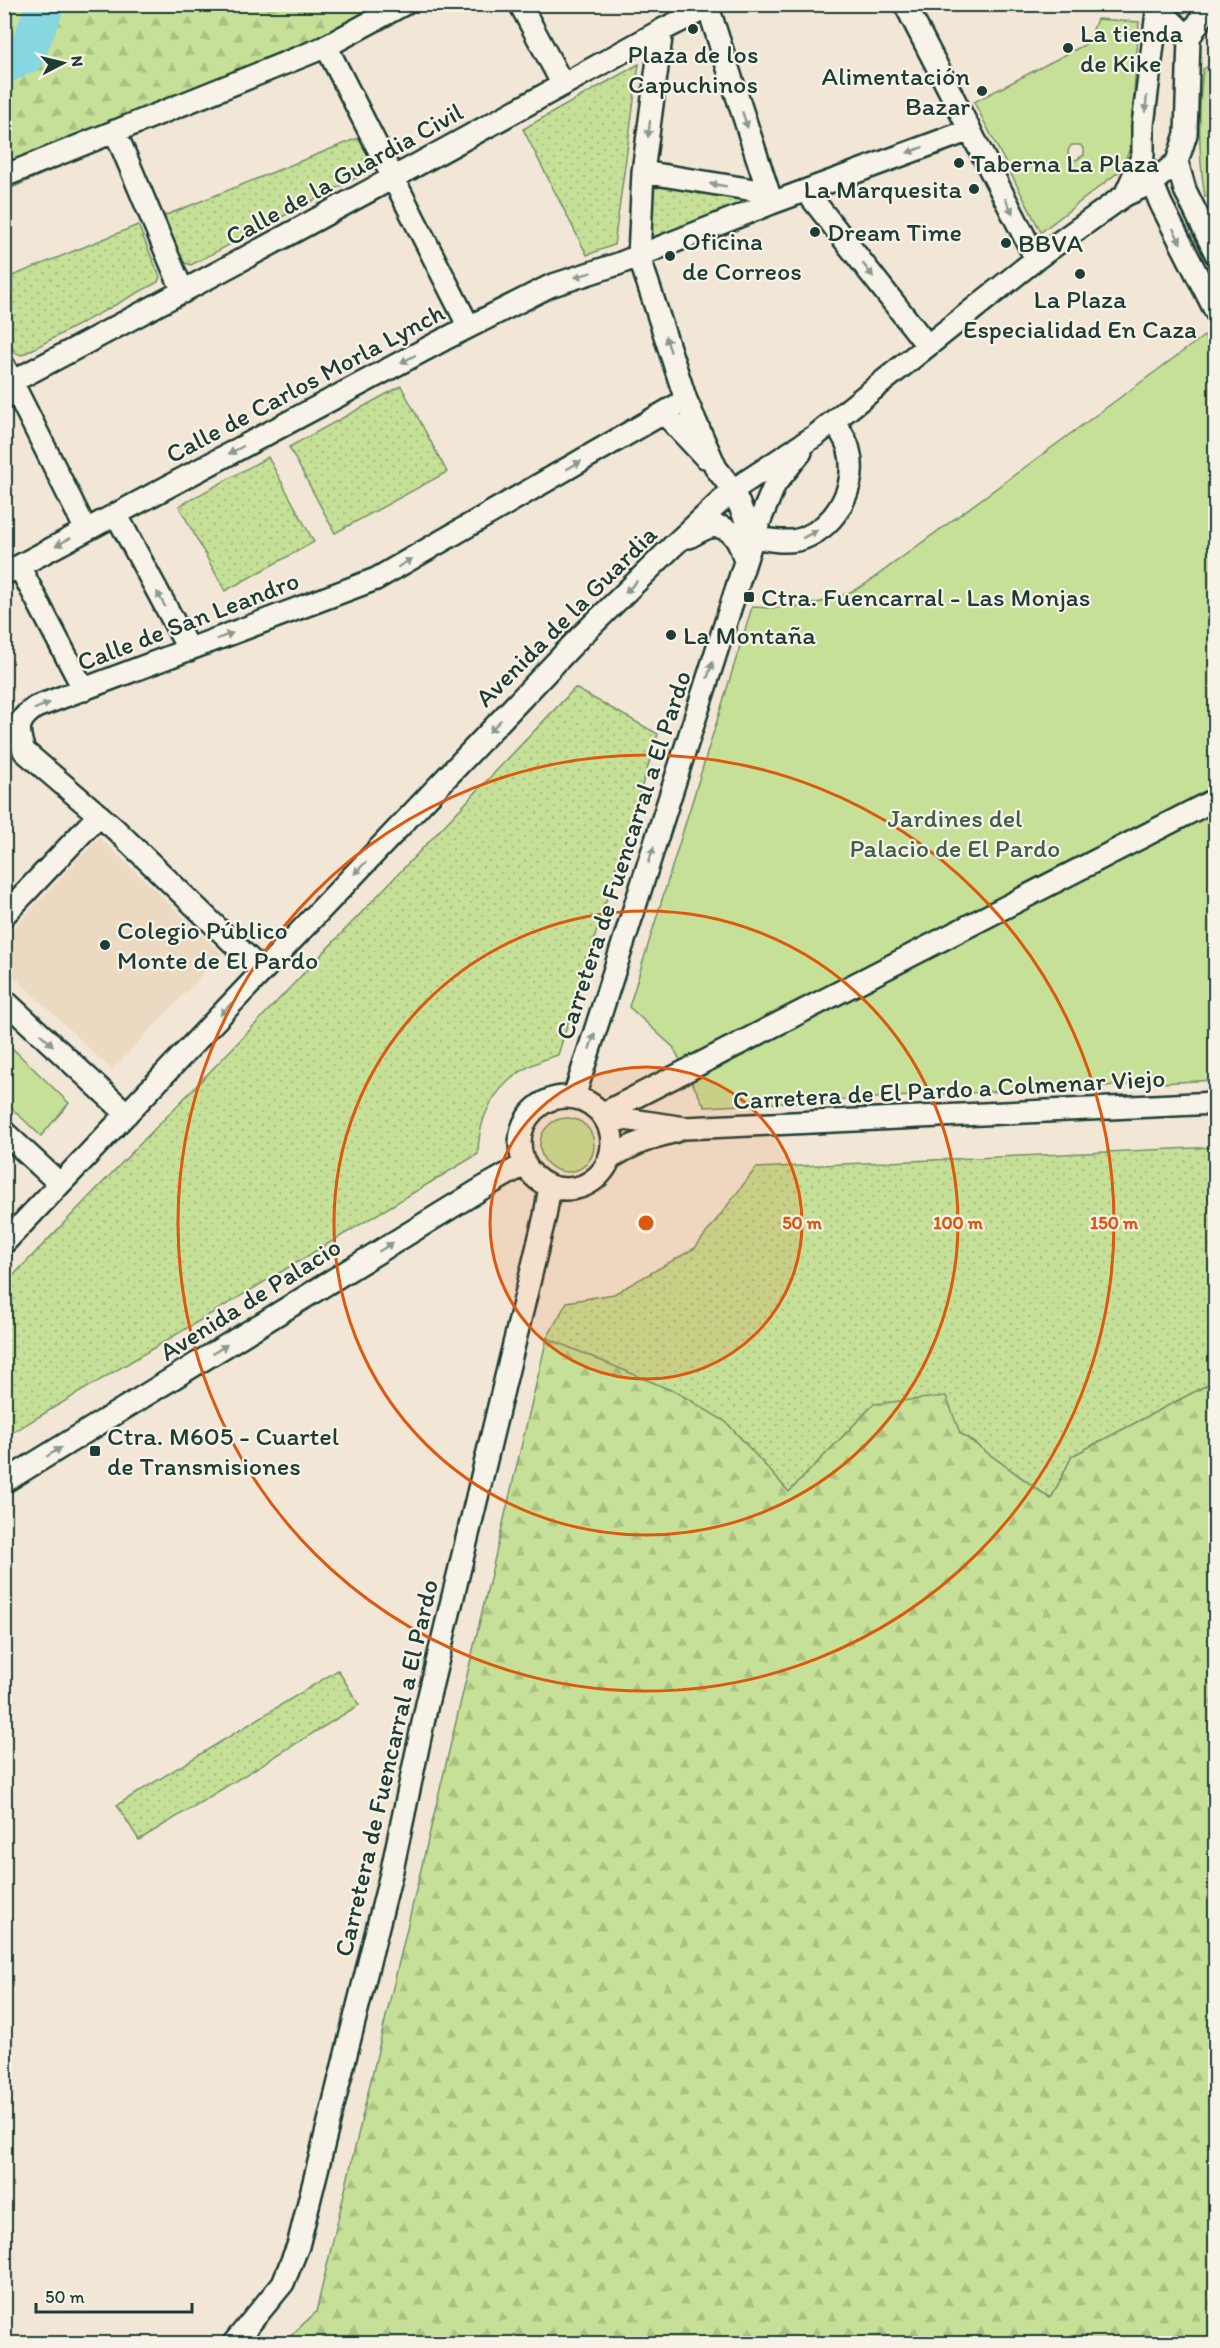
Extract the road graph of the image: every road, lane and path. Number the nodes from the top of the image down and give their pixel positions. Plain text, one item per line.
1 (404, 4) edge
2 (520, 4) edge
3 (905, 4) edge
4 (1210, 4) edge
5 (1156, 5) edge
6 (707, 6) edge
7 (662, 30) junction
8 (1189, 38) junction
9 (326, 46) junction
10 (563, 85) junction
11 (970, 130) junction
12 (115, 131) junction
13 (1143, 155) junction
14 (1176, 162) junction
15 (644, 172) junction
16 (4, 176) edge
17 (394, 179) junction
18 (1152, 183) junction
19 (806, 191) junction
20 (1125, 195) junction
21 (772, 203) junction
22 (1215, 254) edge
23 (639, 256) junction
24 (1036, 259) junction
25 (183, 292) junction
26 (1215, 312) edge
27 (469, 327) junction
28 (927, 345) junction
29 (7, 378) edge
30 (686, 400) junction
31 (664, 413) junction
32 (834, 421) junction
33 (815, 436) junction
34 (716, 468) junction
35 (775, 484) junction
36 (733, 490) junction
37 (116, 514) junction
38 (86, 530) junction
39 (753, 537) junction
40 (673, 546) junction
41 (745, 561) junction
42 (12, 570) edge
43 (189, 650) junction
44 (84, 690) junction
45 (1215, 799) edge
46 (99, 815) junction
47 (4, 915) edge
48 (262, 971) junction
49 (4, 1000) edge
50 (574, 1097) junction
51 (1215, 1103) edge
52 (127, 1114) junction
53 (605, 1118) junction
54 (685, 1128) junction
55 (4, 1132) edge
56 (609, 1159) junction
57 (525, 1164) junction
58 (60, 1184) junction
59 (550, 1186) junction
60 (4, 1243) edge
61 (4, 1482) edge
62 (233, 2343) edge

1 - 9 street
2 - 10 street
3 - 11 street
4 - 8 street
5 - 8 street
5 -> 13 street
6 - 7 street, Calle de la Guardia Civil
6 -> 21 street
7 - 10 street, Calle de la Guardia Civil
7 -> 15 street
8 - 14 street
9 - 12 street
9 - 17 street
10 - 17 street, Calle de la Guardia Civil
11 -> 19 street, Calle de Carlos Morla Lynch
11 -> 24 street
12 - 16 street
12 - 25 street
13 - 18 street
13 - 20 street
14 - 18 street, Avenida de la Guardia
14 - 22 street
21 -> 15 street
15 - 23 street
17 - 25 street, Calle de la Guardia Civil
17 - 27 street
18 - 20 street, Avenida de la Guardia
18 -> 26 street
19 - 21 street, Calle de Carlos Morla Lynch
19 -> 28 street
20 - 24 street, Avenida de la Guardia
21 - 23 street, Calle de Carlos Morla Lynch
23 -> 27 street, Calle de Carlos Morla Lynch
30 -> 23 street
24 - 28 street, Avenida de la Guardia
25 - 29 street, Calle de la Guardia Civil
27 -> 37 street, Calle de Carlos Morla Lynch
28 - 32 street, Avenida de la Guardia
29 - 38 street
30 - 31 street, Calle de San Leandro
30 - 34 street
31 - 34 street
43 -> 31 street, Calle de San Leandro
32 - 33 street, Avenida de la Guardia
39 -> 32 street
33 - 35 street, Carretera de Fuencarral a El Pardo
33 - 36 street, Avenida de la Guardia
34 - 36 street
35 - 36 street
35 - 39 street, Carretera de Fuencarral a El Pardo
36 - 39 street
36 - 40 street, Avenida de la Guardia
37 - 38 street, Calle de Carlos Morla Lynch
43 -> 37 street
38 -> 42 street, Calle de Carlos Morla Lynch
39 - 41 street, Carretera de Fuencarral a El Pardo
40 - 41 street
40 -> 48 street, Avenida de la Guardia
50 -> 41 street, Carretera de Fuencarral a El Pardo
42 - 44 street
43 - 44 street, Calle de San Leandro
46 -> 44 street, Calle de San Leandro
45 - 53 street
46 - 47 street
46 - 48 street, Calle de San Leandro
48 -> 52 street, Avenida de la Guardia
49 -> 52 street
50 - 53 street
50 - 57 street
51 - 54 street, Carretera de El Pardo a Colmenar Viejo
52 - 58 street, Avenida de la Guardia
53 - 54 street
53 - 56 street
54 - 56 street
55 - 58 street
56 - 59 street
57 - 59 street
61 -> 57 street, Avenida de Palacio
58 - 60 street, Avenida de la Guardia
59 - 62 street, Carretera de Fuencarral a El Pardo

